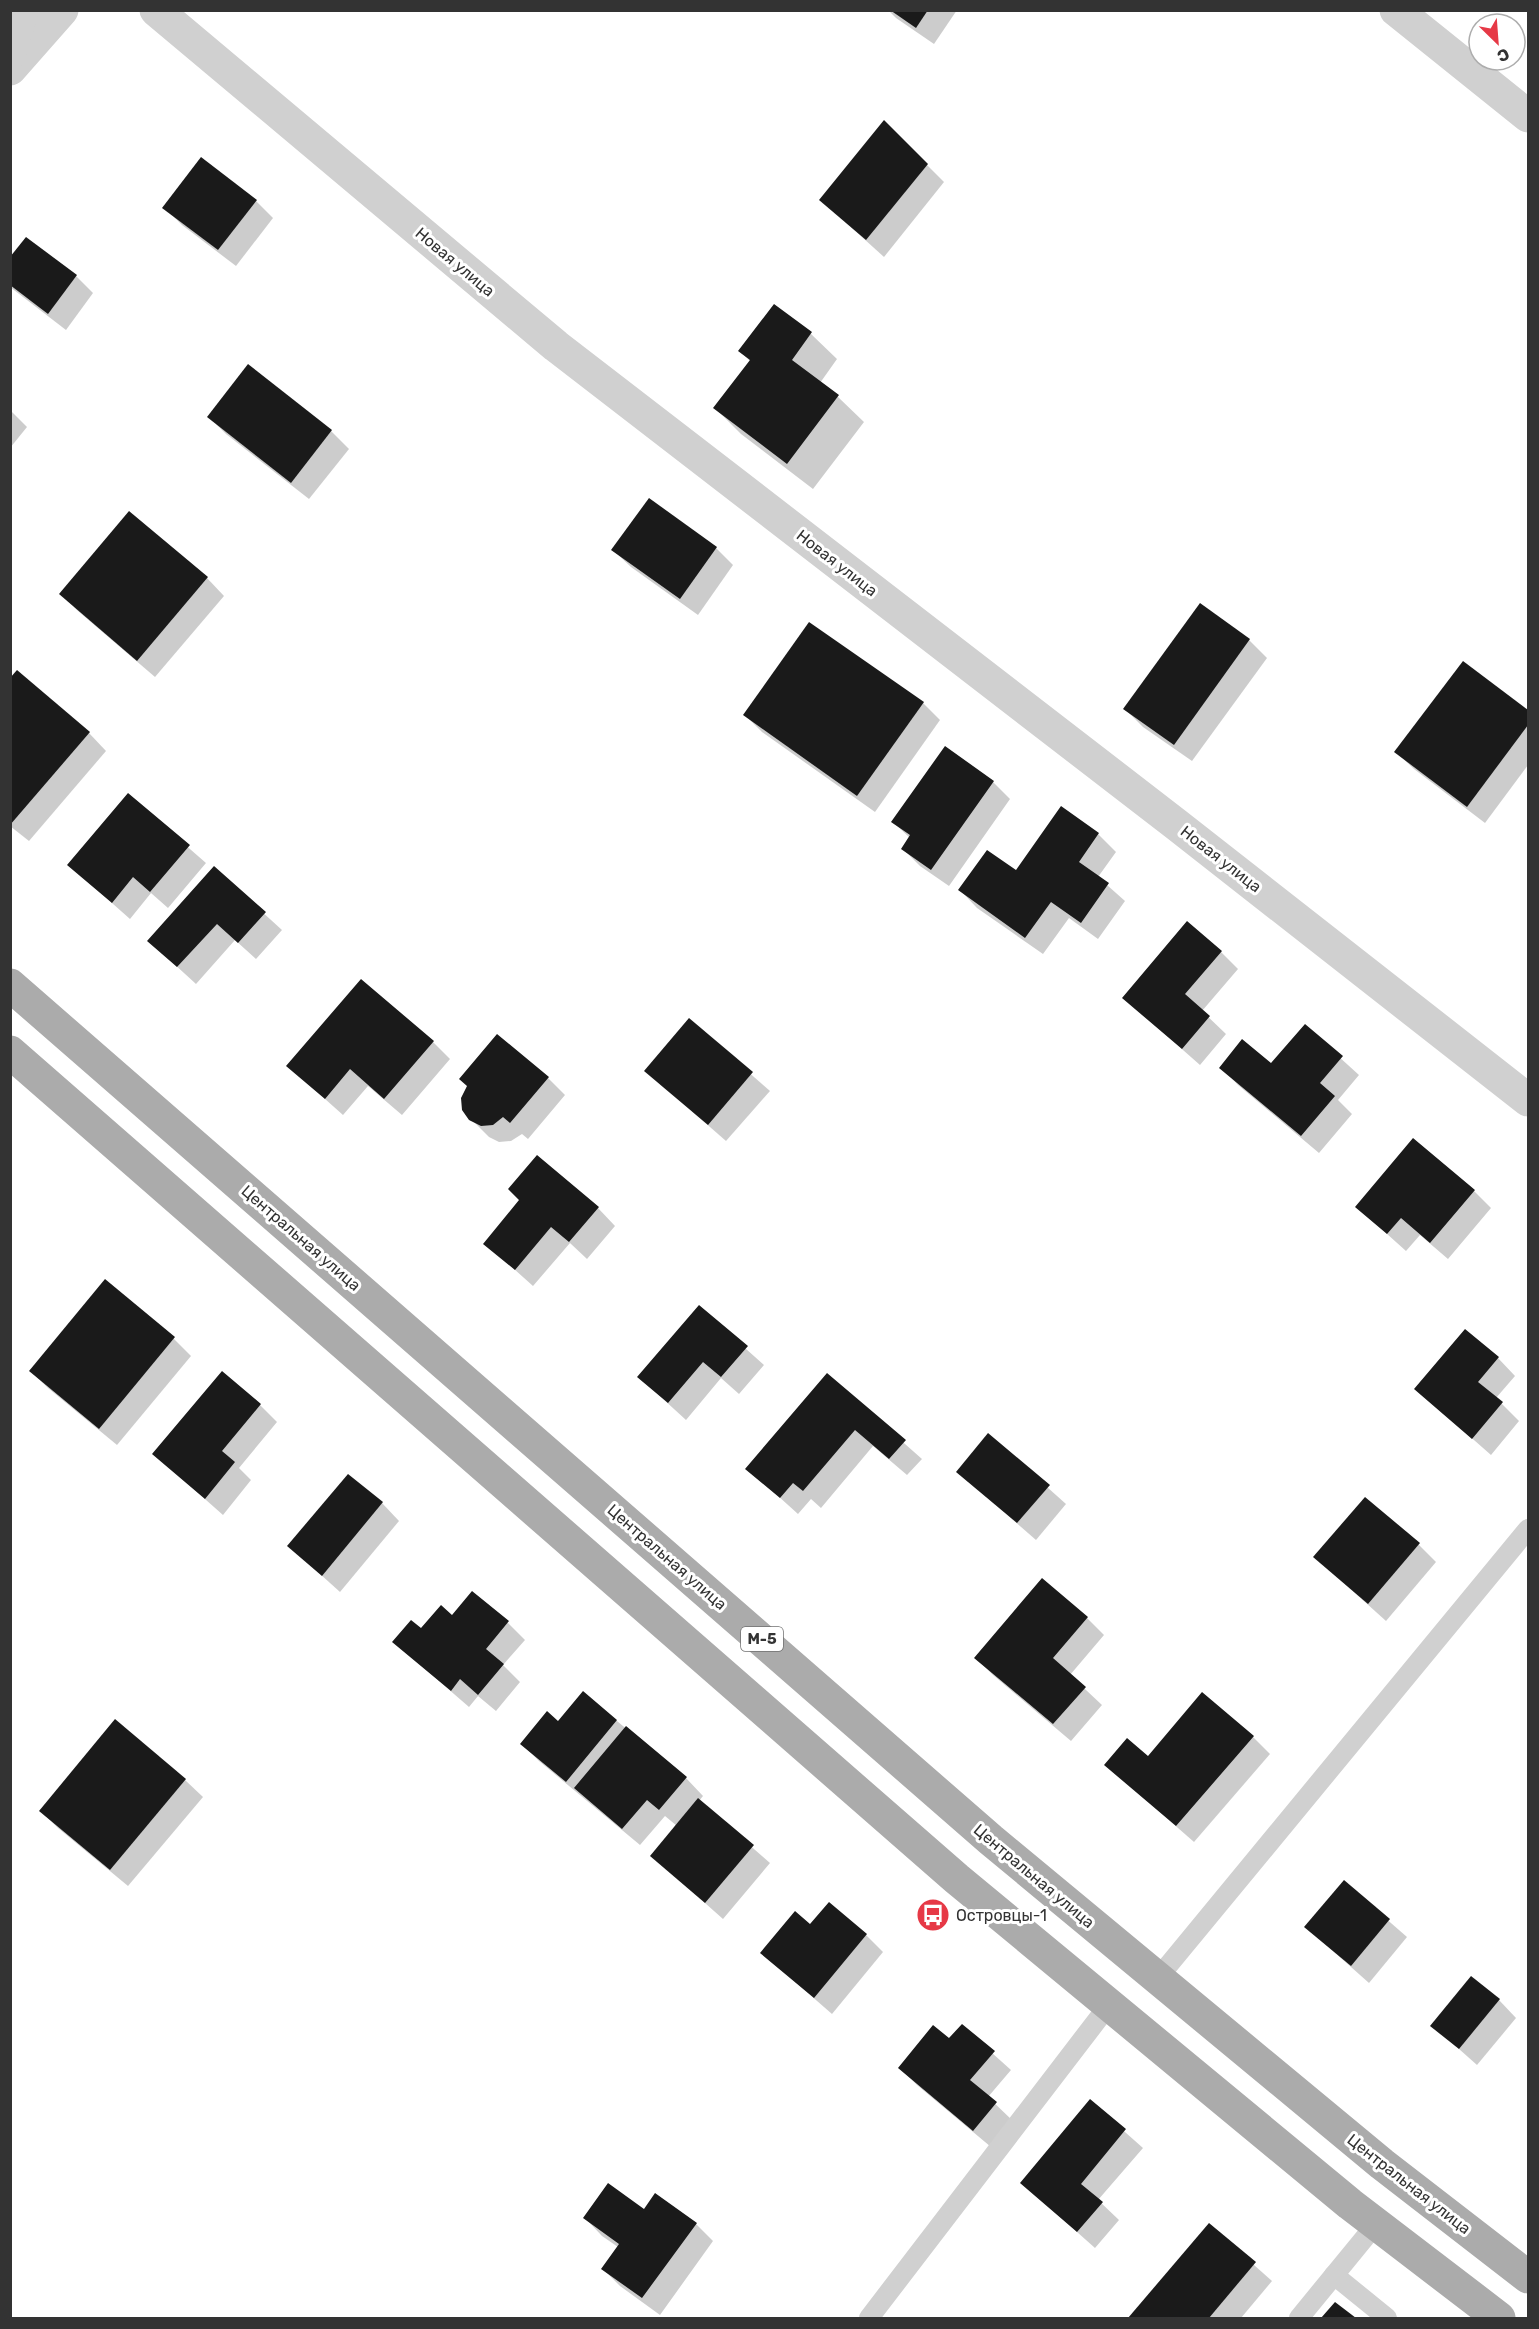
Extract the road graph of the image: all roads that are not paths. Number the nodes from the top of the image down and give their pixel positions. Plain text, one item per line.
1 (22, 10) edge
2 (62, 10) edge
3 (156, 10) edge
4 (1396, 10) edge
5 (10, 54) edge
6 (10, 69) edge
7 (1528, 116) edge
8 (10, 984) edge
9 (10, 1052) edge
10 (1528, 1100) edge
11 (1528, 1529) edge
12 (1156, 1979) junction
13 (1108, 2006) junction
14 (1376, 2224) junction
15 (1334, 2275) junction
16 (1528, 2277) edge
17 (869, 2319) edge
18 (1299, 2319) edge
19 (1387, 2319) edge
20 (1499, 2319) edge

1 - 5 street
2 - 6 street
3 - 10 street, Новая улица
4 - 7 street
8 - 12 main road, Центральная улица / М-5
9 - 13 main road
11 - 12 lane
12 - 16 main road, Центральная улица / М-5
13 - 14 main road
13 - 17 lane
14 - 15 lane
14 - 20 main road
15 - 18 lane
15 - 19 lane

